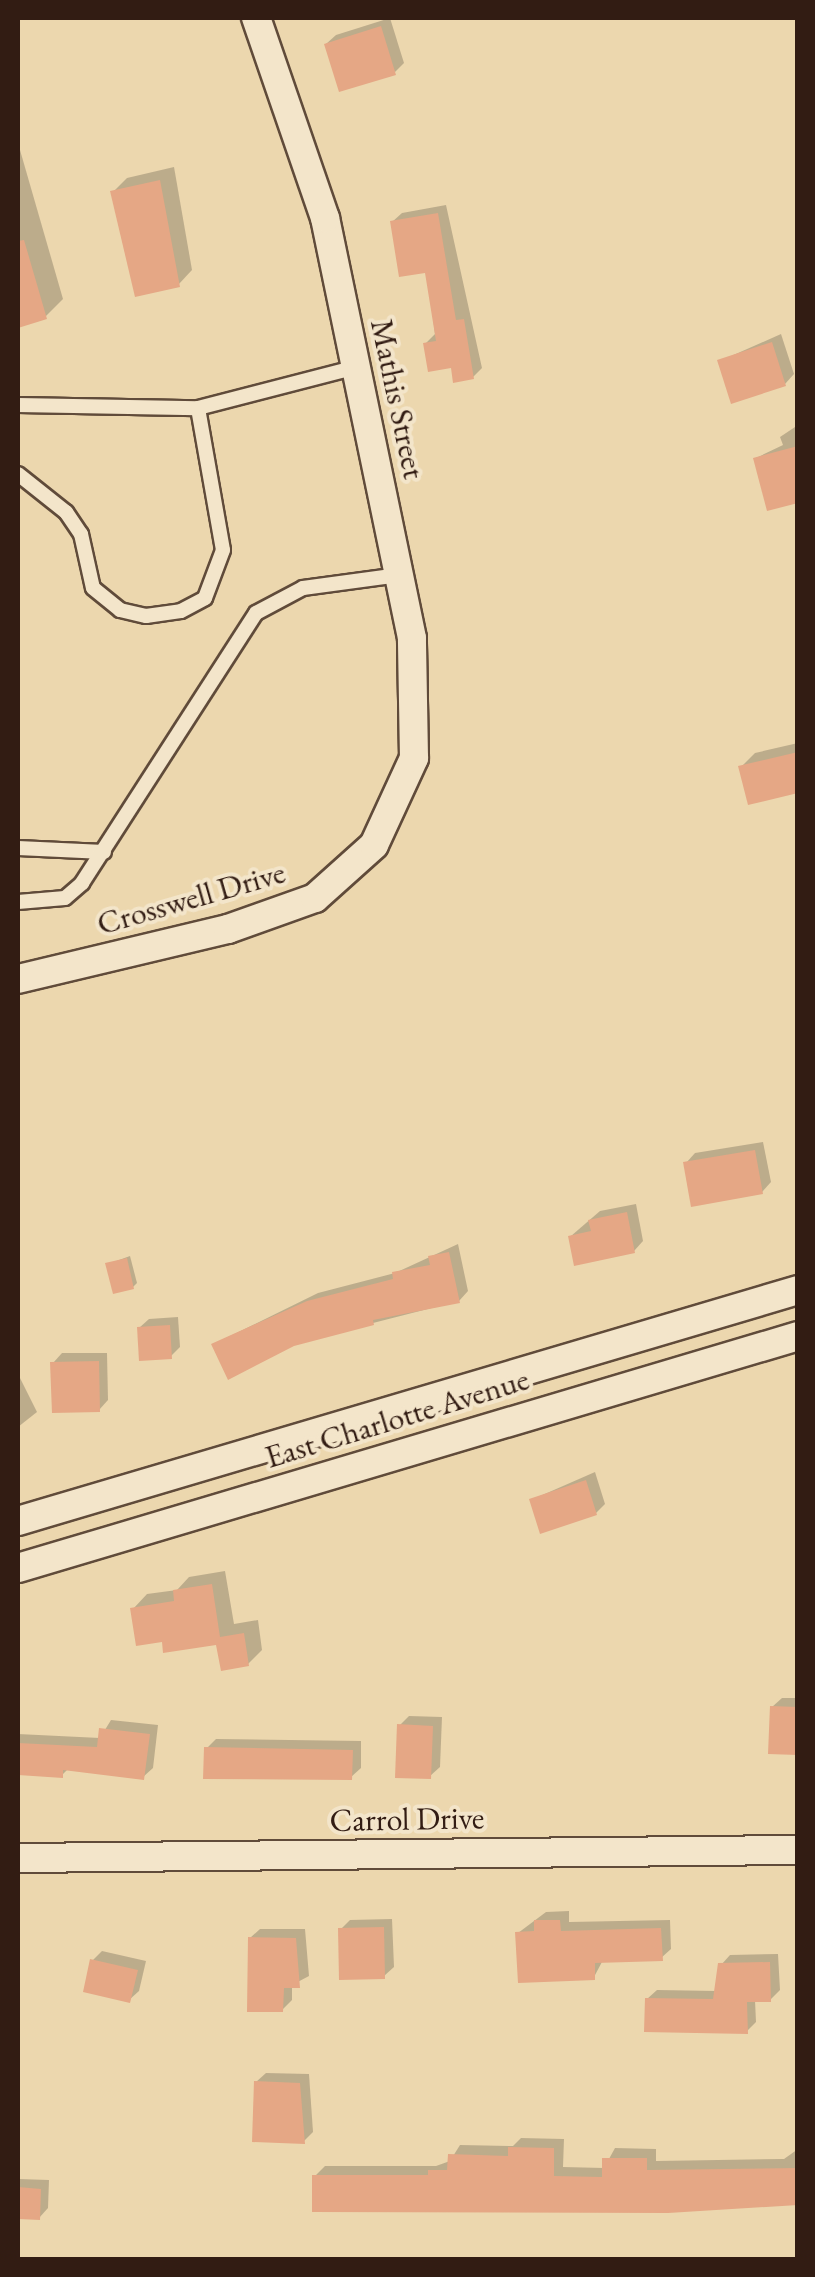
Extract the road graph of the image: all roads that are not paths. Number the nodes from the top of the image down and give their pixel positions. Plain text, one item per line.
1 (256, 18) edge
2 (356, 367) junction
3 (18, 406) edge
4 (198, 408) junction
5 (18, 474) edge
6 (399, 575) junction
7 (399, 801) joint
8 (18, 848) edge
9 (104, 852) junction
10 (18, 902) edge
11 (18, 979) edge
12 (798, 1290) edge
13 (798, 1336) edge
14 (18, 1521) edge
15 (18, 1568) edge
16 (798, 1850) edge
17 (18, 1858) edge

1 - 2 street, Mathis Street
2 - 4 lane
2 - 6 street, Mathis Street
3 - 4 lane
4 - 5 lane
6 - 7 street, Mathis Street
6 - 9 lane
7 - 11 street, Crosswell Drive
8 - 9 lane
9 - 10 lane
12 - 14 street, East Charlotte Avenue
13 - 15 street, East Charlotte Avenue
16 - 17 street, Carrol Drive

